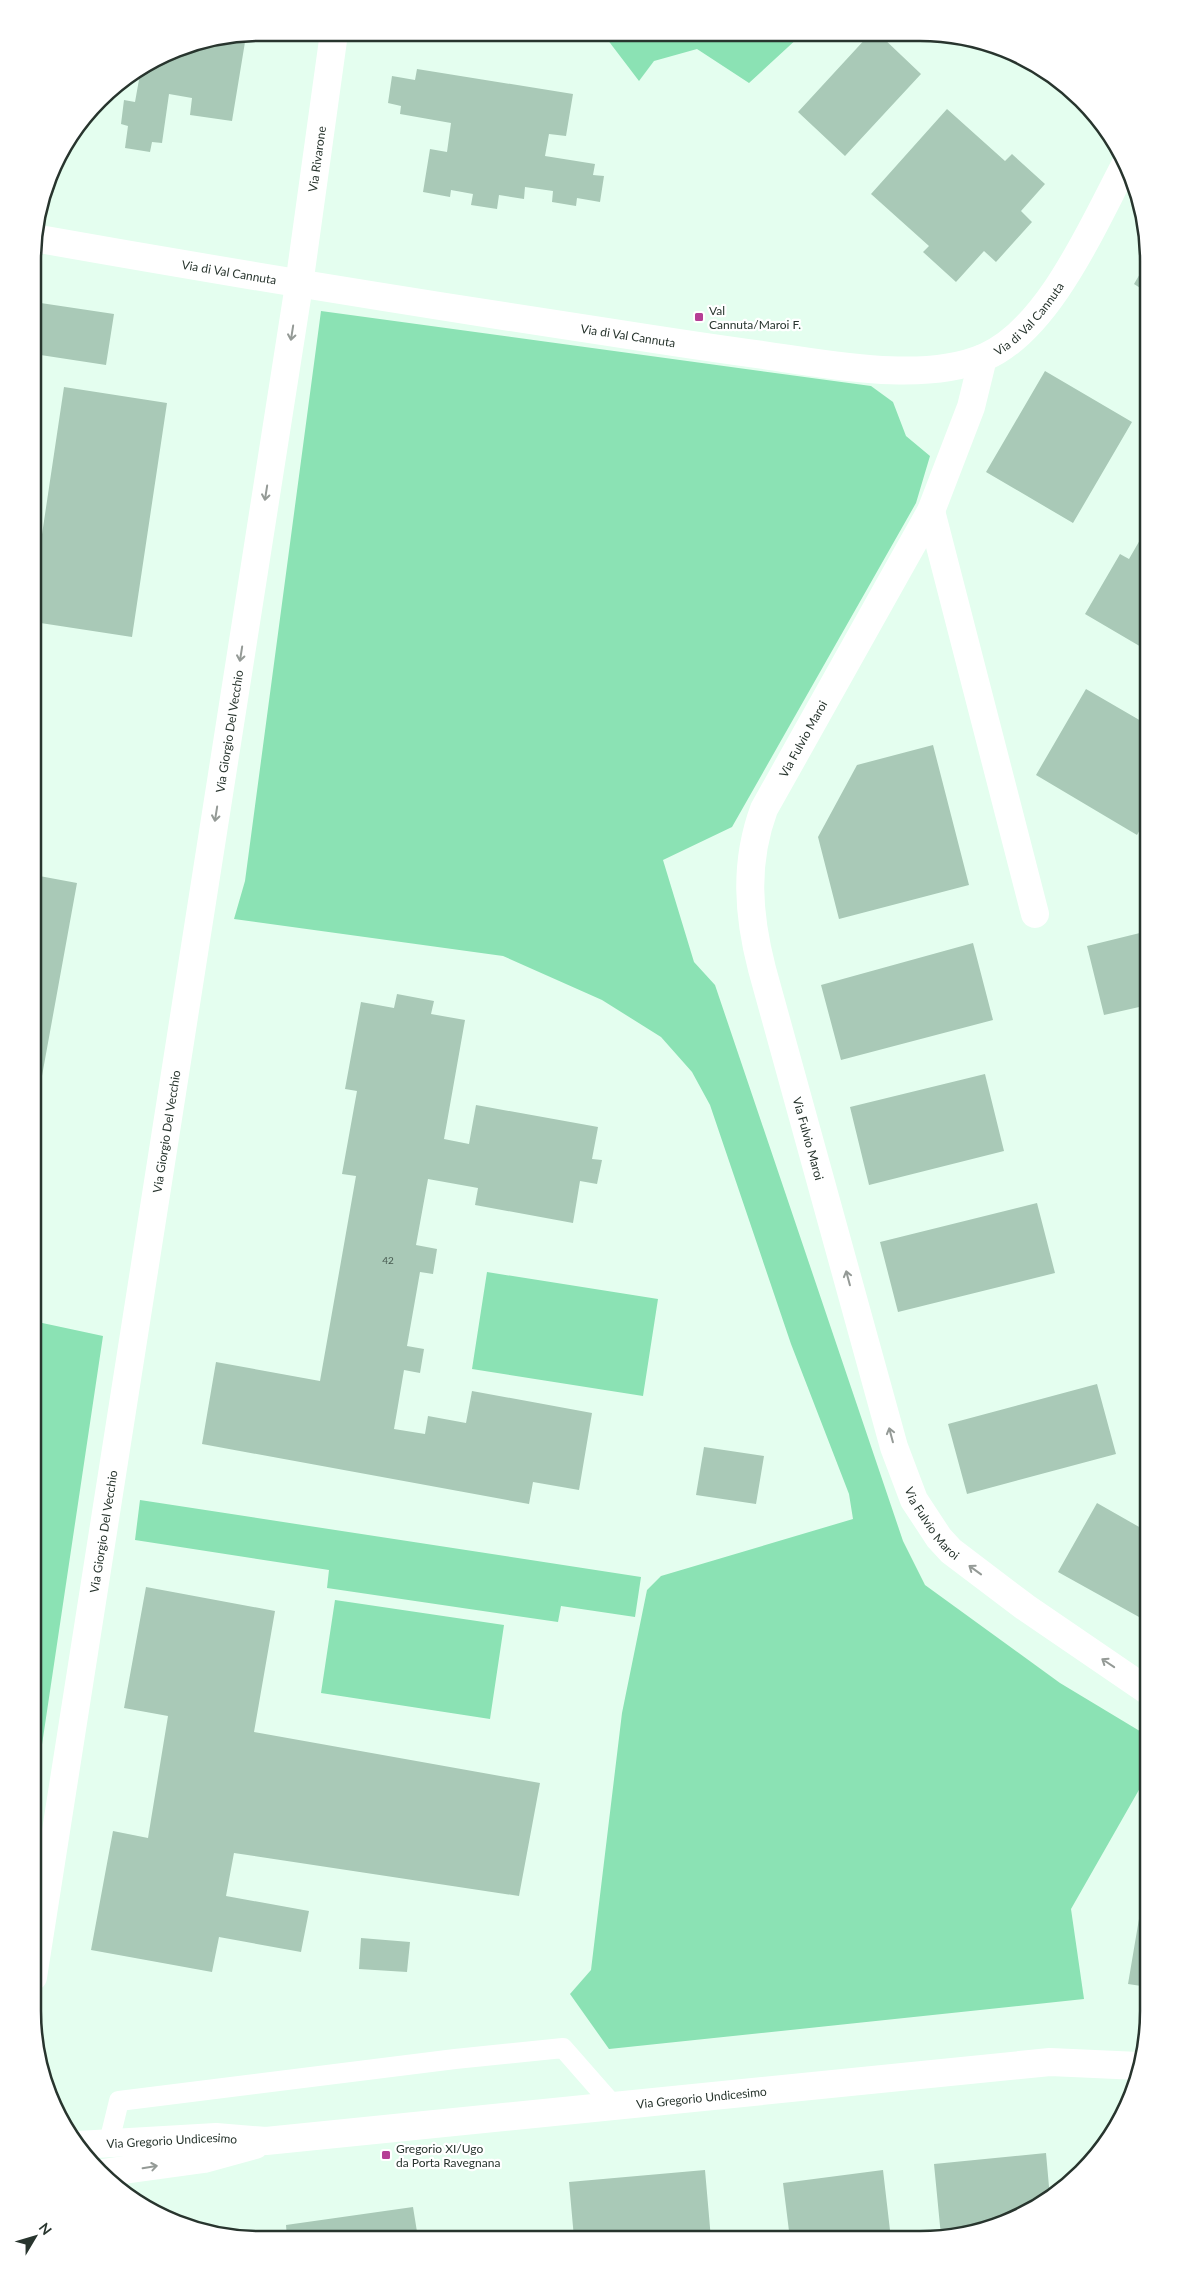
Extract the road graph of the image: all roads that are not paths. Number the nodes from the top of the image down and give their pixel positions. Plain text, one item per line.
1 (333, 41) edge
2 (1121, 173) edge
3 (42, 240) edge
4 (299, 285) junction
5 (984, 358) junction
6 (931, 511) junction
7 (1035, 914) dead end
8 (1140, 1685) edge
9 (41, 1920) edge
10 (1133, 2066) edge
11 (613, 2105) junction
12 (266, 2141) junction
13 (109, 2142) junction
14 (87, 2145) edge
15 (112, 2172) edge

1 - 4 street, Via Rivarone
2 - 5 street, Via di Val Cannuta
3 - 4 street, Via di Val Cannuta
4 - 5 street, Via di Val Cannuta
4 -> 9 street, Via Giorgio Del Vecchio
5 - 6 street, Via Fulvio Maroi
6 - 7 street
8 -> 6 street, Via Fulvio Maroi
10 - 11 street, Via Gregorio Undicesimo
11 - 12 street, Via Gregorio Undicesimo
11 - 13 lane
12 - 13 street, Via Gregorio Undicesimo
15 -> 12 street, Via Gregorio Undicesimo
13 - 14 street, Via Gregorio Undicesimo

